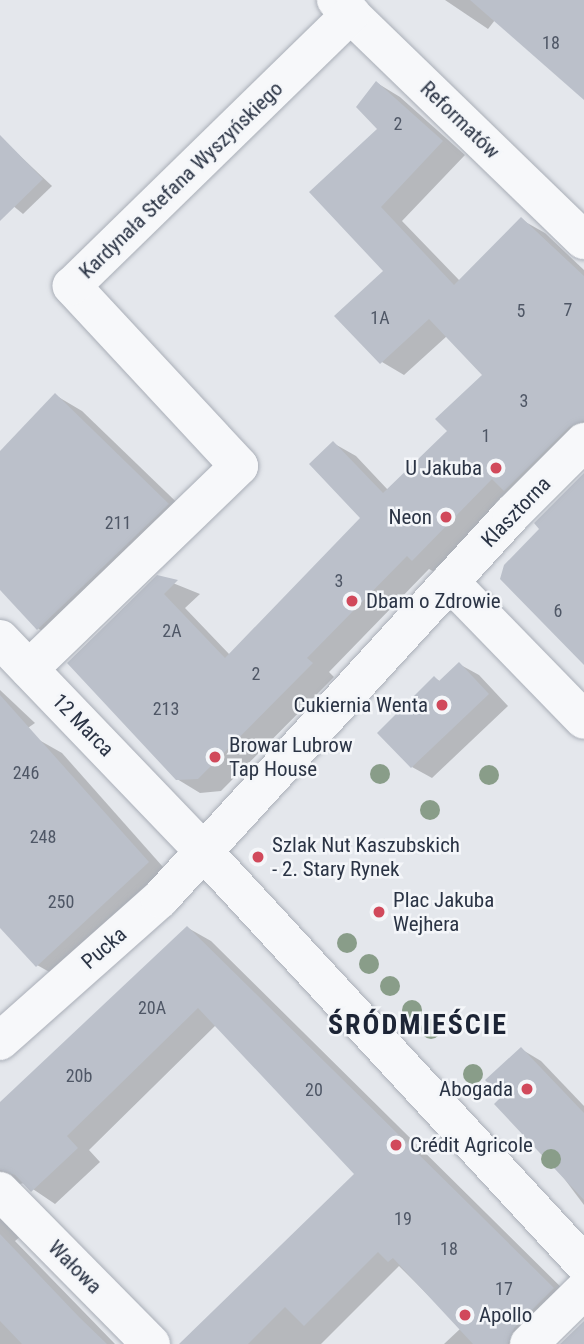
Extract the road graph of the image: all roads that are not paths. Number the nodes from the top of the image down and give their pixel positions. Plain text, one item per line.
1 (343, 7) edge
2 (584, 240) edge
3 (584, 442) edge
4 (450, 582) junction
5 (0, 639) edge
6 (41, 658) junction
7 (584, 720) edge
8 (204, 852) junction
9 (0, 1041) edge
10 (0, 1191) edge
11 (584, 1264) edge
12 (577, 1297) edge
13 (151, 1344) edge
14 (528, 1344) edge

1 - 2 street, Reformatów
1 - 6 street, Kardynała Stefana Wyszyńskiego
3 - 4 street, Klasztorna
4 - 7 street
4 - 8 street
5 - 6 street, 12 Marca
6 - 8 street, 12 Marca
8 - 9 street, Pucka
8 - 11 street
10 - 13 street, Wałowa
12 - 14 street

